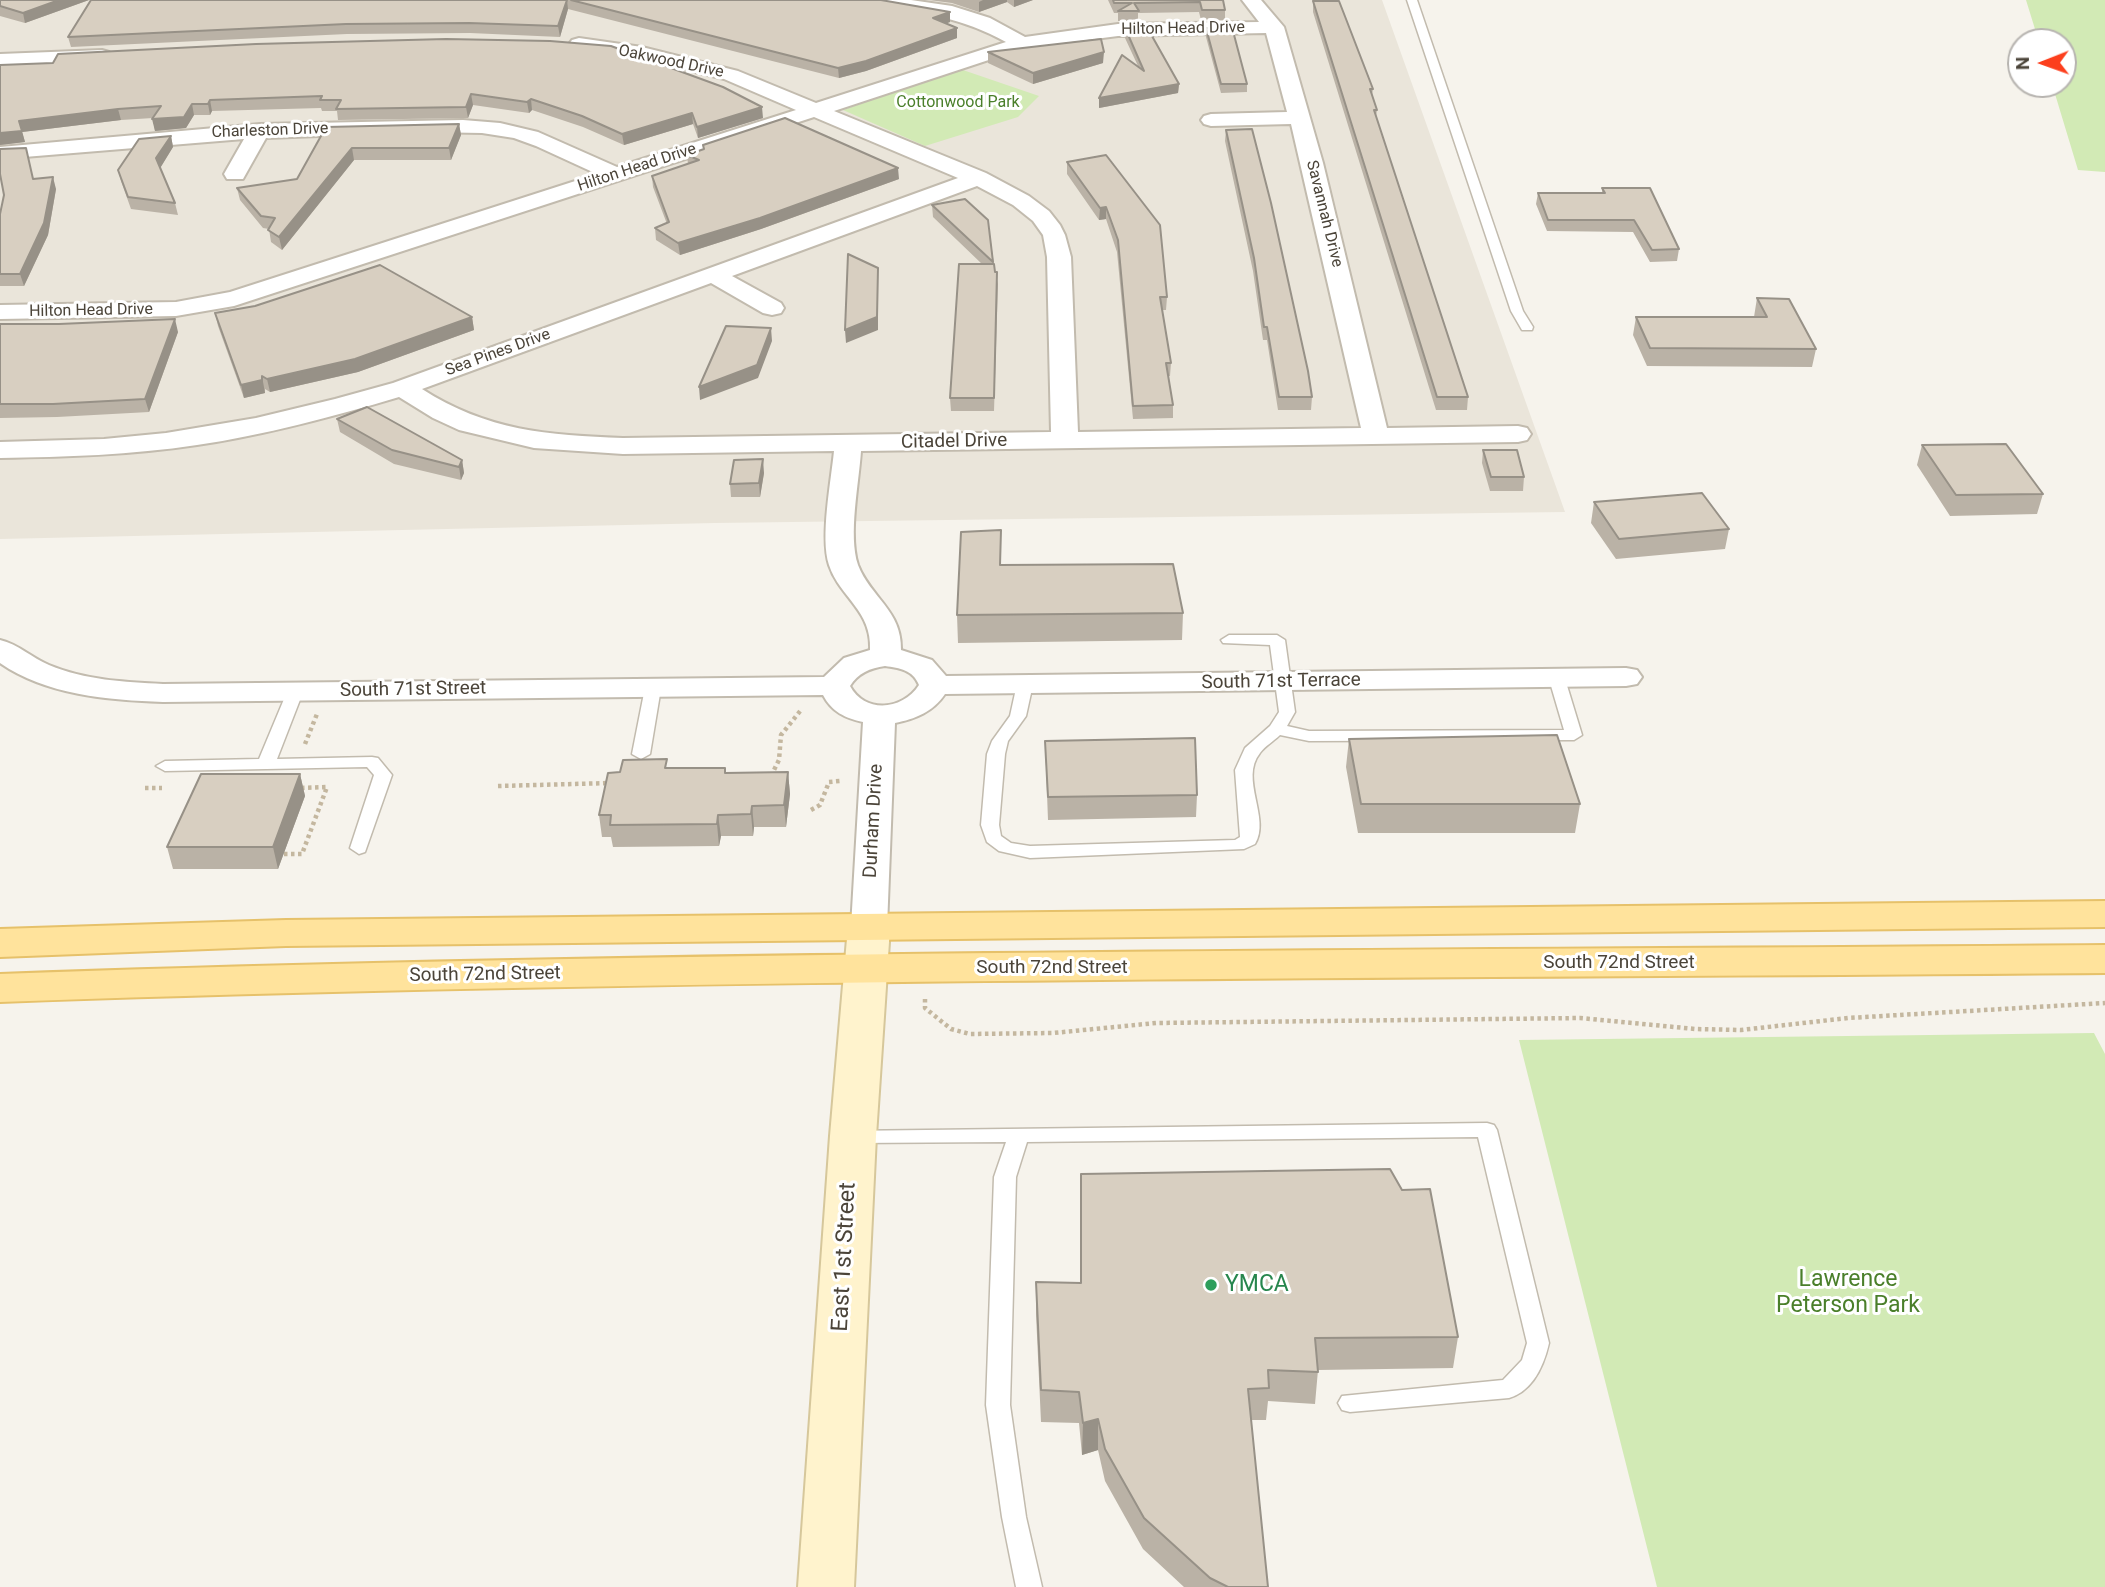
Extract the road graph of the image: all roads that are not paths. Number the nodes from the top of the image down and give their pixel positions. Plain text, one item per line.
1 (874, 0) edge
2 (1251, 0) edge
3 (1412, 0) edge
4 (1274, 27) junction
5 (560, 43) edge
6 (1023, 43) junction
7 (125, 54) edge
8 (0, 60) edge
9 (815, 110) junction
10 (1299, 118) junction
11 (1211, 120) dead end
12 (260, 130) junction
13 (0, 153) edge
14 (235, 174) dead end
15 (615, 175) junction
16 (978, 178) junction
17 (714, 275) junction
18 (772, 308) dead end
19 (0, 312) edge
20 (1527, 327) dead end
21 (402, 388) junction
22 (1518, 434) dead end
23 (1376, 436) junction
24 (1065, 440) junction
25 (848, 443) junction
26 (0, 450) edge
27 (1229, 640) dead end
28 (0, 649) edge
29 (885, 657) junction
30 (1626, 677) dead end
31 (1557, 679) junction
32 (1284, 682) junction
33 (1025, 684) junction
34 (935, 685) junction
35 (834, 686) junction
36 (653, 688) junction
37 (307, 699) junction
38 (879, 714) junction
39 (1277, 729) junction
40 (641, 754) dead end
41 (266, 764) junction
42 (165, 766) dead end
43 (359, 848) dead end
44 (2105, 914) edge
45 (0, 943) edge
46 (867, 948) junction
47 (2105, 958) edge
48 (0, 988) edge
49 (1019, 1134) junction
50 (853, 1136) junction
51 (1350, 1403) dead end
52 (826, 1587) edge
53 (1029, 1587) edge

1 - 6 street
2 - 4 street, Savannah Drive
3 - 20 lane
4 - 6 street, Hilton Head Drive
4 - 10 street, Savannah Drive
5 - 9 street, Oakwood Drive
6 - 9 street, Hilton Head Drive
7 - 8 street
9 - 15 street, Hilton Head Drive
9 - 16 street, Oakwood Drive
10 - 11 street
10 - 23 street, Savannah Drive
12 - 13 street, Charleston Drive
12 - 14 street
12 - 15 street, Charleston Drive
15 - 19 street, Hilton Head Drive
16 - 17 street, Sea Pines Drive
16 - 24 street, Oakwood Drive
17 - 18 street
17 - 21 street, Sea Pines Drive
21 - 25 street, Citadel Drive
21 - 26 street, Sea Pines Drive
22 - 23 street, Citadel Drive
23 - 24 street, Citadel Drive
24 - 25 street, Citadel Drive
25 - 29 street
27 - 32 lane
28 - 37 street, South 71st Street
29 - 34 street
29 - 35 street
30 - 31 street, South 71st Terrace
31 - 32 street, South 71st Terrace
31 - 39 lane
32 - 33 street, South 71st Terrace
32 - 39 lane
33 - 34 street, South 71st Terrace
33 - 39 lane
34 - 38 street
35 - 36 street, South 71st Street
35 - 38 street
36 - 37 street, South 71st Street
36 - 40 lane
37 - 41 lane
38 - 46 street, Durham Drive
41 - 42 lane
41 - 43 lane
44 - 46 main road, South 72nd Street
45 - 46 main road, South 72nd Street
46 - 47 main road, South 72nd Street
46 - 48 main road, South 72nd Street
46 - 50 main road, East 1st Street
49 - 50 lane
49 - 51 lane
49 - 53 lane
50 - 52 main road, East 1st Street

